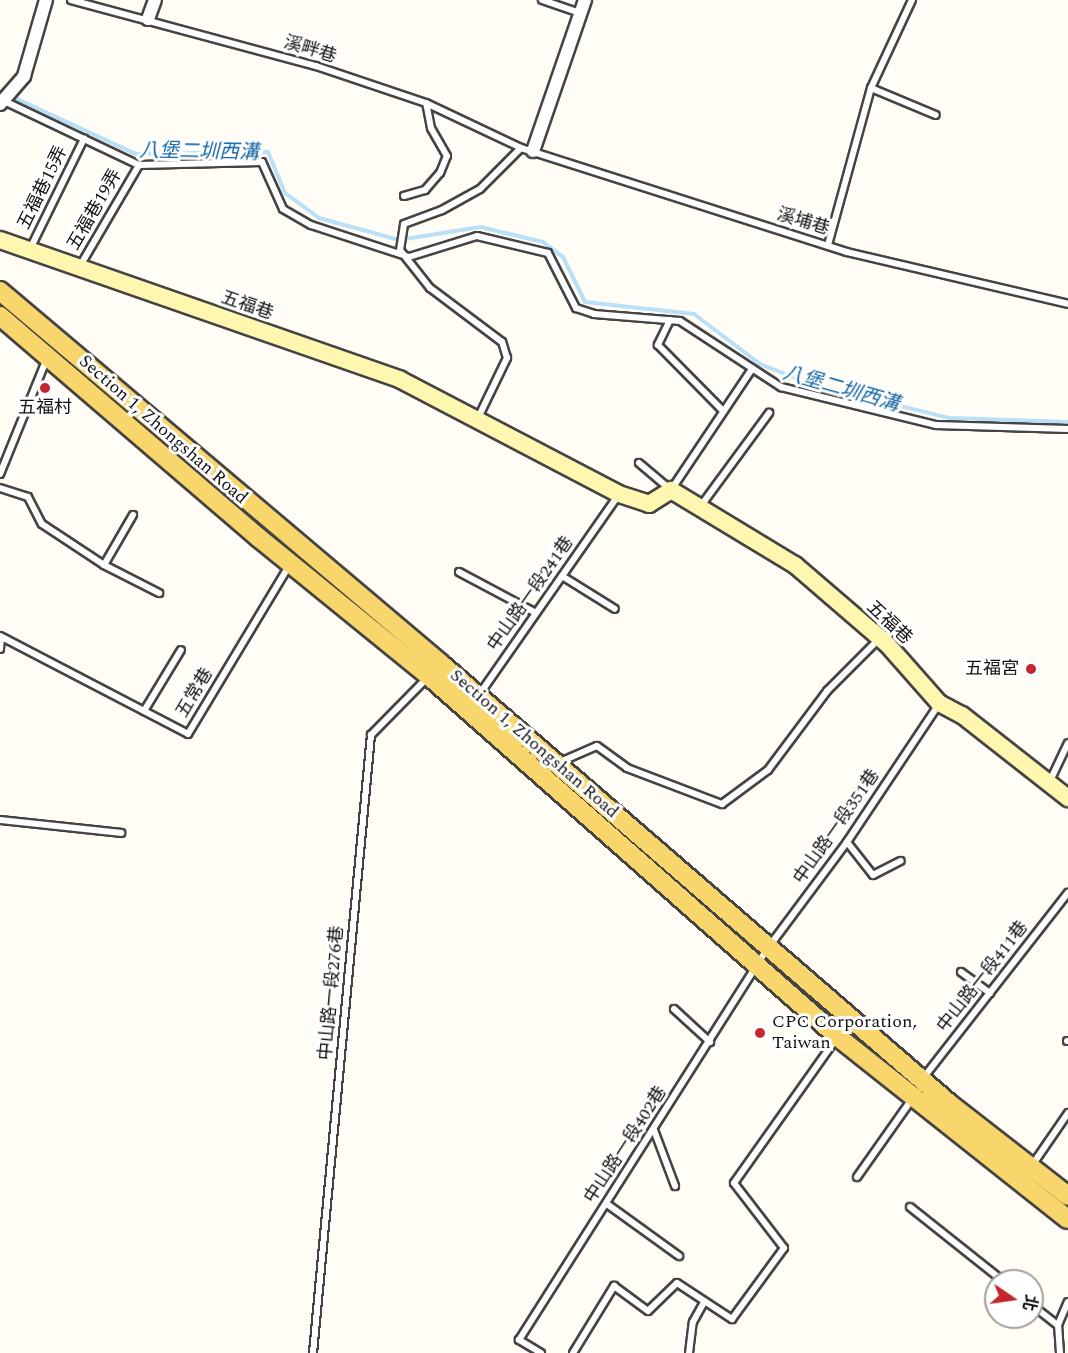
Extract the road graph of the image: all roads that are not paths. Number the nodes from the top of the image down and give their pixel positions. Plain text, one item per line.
1 (46, 0) edge
2 (71, 0) edge
3 (155, 0) edge
4 (542, 0) edge
5 (585, 0) edge
6 (912, 0) edge
7 (581, 14) junction
8 (148, 19) junction
9 (871, 88) junction
10 (4, 98) edge
11 (426, 103) junction
12 (936, 115) dead end
13 (84, 139) junction
14 (527, 149) junction
15 (139, 165) junction
16 (404, 196) dead end
17 (0, 240) edge
18 (828, 245) junction
19 (28, 251) junction
20 (409, 257) junction
21 (78, 269) junction
22 (0, 291) edge
23 (1068, 304) edge
24 (0, 316) edge
25 (670, 320) junction
26 (47, 356) junction
27 (752, 369) junction
28 (723, 411) junction
29 (769, 413) dead end
30 (478, 418) junction
31 (1068, 429) edge
32 (639, 463) dead end
33 (0, 474) edge
34 (0, 488) edge
35 (671, 490) junction
36 (619, 494) junction
37 (699, 508) junction
38 (133, 515) dead end
39 (304, 552) junction
40 (290, 564) junction
41 (104, 565) junction
42 (459, 572) dead end
43 (562, 576) junction
44 (159, 593) dead end
45 (615, 609) dead end
46 (536, 613) junction
47 (1, 636) edge
48 (880, 638) junction
49 (0, 649) edge
50 (181, 650) dead end
51 (435, 670) junction
52 (478, 696) junction
53 (939, 704) junction
54 (144, 711) junction
55 (468, 711) junction
56 (1068, 743) edge
57 (556, 764) junction
58 (1048, 785) junction
59 (1068, 798) edge
60 (0, 820) edge
61 (121, 833) dead end
62 (847, 842) junction
63 (901, 861) dead end
64 (1068, 893) edge
65 (768, 948) junction
66 (757, 966) junction
67 (961, 972) dead end
68 (990, 993) junction
69 (674, 1009) dead end
70 (838, 1036) junction
71 (710, 1042) junction
72 (922, 1080) junction
73 (913, 1098) junction
74 (1068, 1113) edge
75 (654, 1130) junction
76 (1026, 1176) junction
77 (857, 1178) dead end
78 (675, 1186) dead end
79 (1068, 1196) edge
80 (607, 1204) junction
81 (910, 1206) dead end
82 (1068, 1219) edge
83 (680, 1256) dead end
84 (988, 1269) edge
85 (704, 1302) junction
86 (1068, 1302) edge
87 (1044, 1314) edge
88 (1058, 1325) junction
89 (313, 1353) edge
90 (541, 1353) edge
91 (573, 1353) edge
92 (689, 1353) edge
93 (1060, 1353) edge

1 - 10 street
2 - 8 lane, 溪畔巷
3 - 8 street
4 - 7 lane
5 - 7 street
6 - 9 lane
7 - 14 street
8 - 11 lane, 溪畔巷
9 - 12 lane
9 - 18 lane
10 - 13 lane
11 - 14 lane, 溪畔巷
11 - 16 lane
13 - 15 lane
13 - 19 lane, 五福巷15弄
14 - 18 lane, 溪埔巷
14 - 20 lane
15 - 20 lane
15 - 21 lane, 五福巷19弄
17 - 19 street, 五福巷
18 - 23 lane, 溪埔巷
19 - 21 street, 五福巷
20 - 25 lane
20 - 30 lane
21 - 30 street, 五福巷
22 - 39 main road, Section 1, Zhongshan Road
24 - 26 main road, Section 1, Zhongshan Road
25 - 27 lane
25 - 28 lane
26 - 33 lane
26 - 40 main road, Section 1, Zhongshan Road
27 - 28 lane
27 - 31 lane
28 - 35 lane
29 - 37 lane
30 - 36 street, 五福巷
32 - 35 lane
34 - 41 lane
35 - 36 street, 五福巷
35 - 37 street, 五福巷
36 - 43 lane, 中山路一段241巷
37 - 48 street, 五福巷
38 - 41 lane
39 - 40 lane, 五常巷
39 - 51 main road, Section 1, Zhongshan Road
40 - 51 main road, Section 1, Zhongshan Road
40 - 54 lane, 五常巷
41 - 44 lane
42 - 46 lane
43 - 45 lane
43 - 46 lane, 中山路一段241巷
46 - 52 lane, 中山路一段241巷
47 - 49 lane
47 - 54 lane, 五常巷
48 - 53 street, 五福巷
48 - 57 lane
50 - 54 lane
51 - 52 main road, Section 1, Zhongshan Road
51 - 55 main road, Section 1, Zhongshan Road
51 - 89 lane, 中山路一段276巷
52 - 55 lane, 中山路一段241巷
52 - 57 main road, Section 1, Zhongshan Road
53 - 58 street, 五福巷
53 - 62 lane, 中山路一段351巷
55 - 66 main road, Section 1, Zhongshan Road
56 - 58 lane
57 - 65 main road, Section 1, Zhongshan Road
58 - 59 street, 五福巷
60 - 61 lane
62 - 63 lane
62 - 65 lane, 中山路一段351巷
64 - 68 lane, 中山路一段411巷
65 - 66 lane, 中山路一段351巷
65 - 72 main road, Section 1, Zhongshan Road
66 - 70 main road, Section 1, Zhongshan Road
66 - 71 lane, 中山路一段402巷
67 - 68 lane
68 - 72 lane, 中山路一段411巷
69 - 71 lane
70 - 73 main road, Section 1, Zhongshan Road
70 - 85 lane
71 - 75 lane, 中山路一段402巷
72 - 76 main road, Section 1, Zhongshan Road
73 - 76 main road, Section 1, Zhongshan Road
73 - 77 lane
74 - 76 lane
75 - 78 lane
75 - 80 lane, 中山路一段402巷
76 - 79 main road, Section 1, Zhongshan Road
76 - 82 main road, Section 1, Zhongshan Road
80 - 83 lane
80 - 90 lane, 中山路一段402巷
81 - 84 lane
85 - 91 lane
85 - 92 lane
86 - 88 lane
87 - 88 lane
88 - 93 lane

